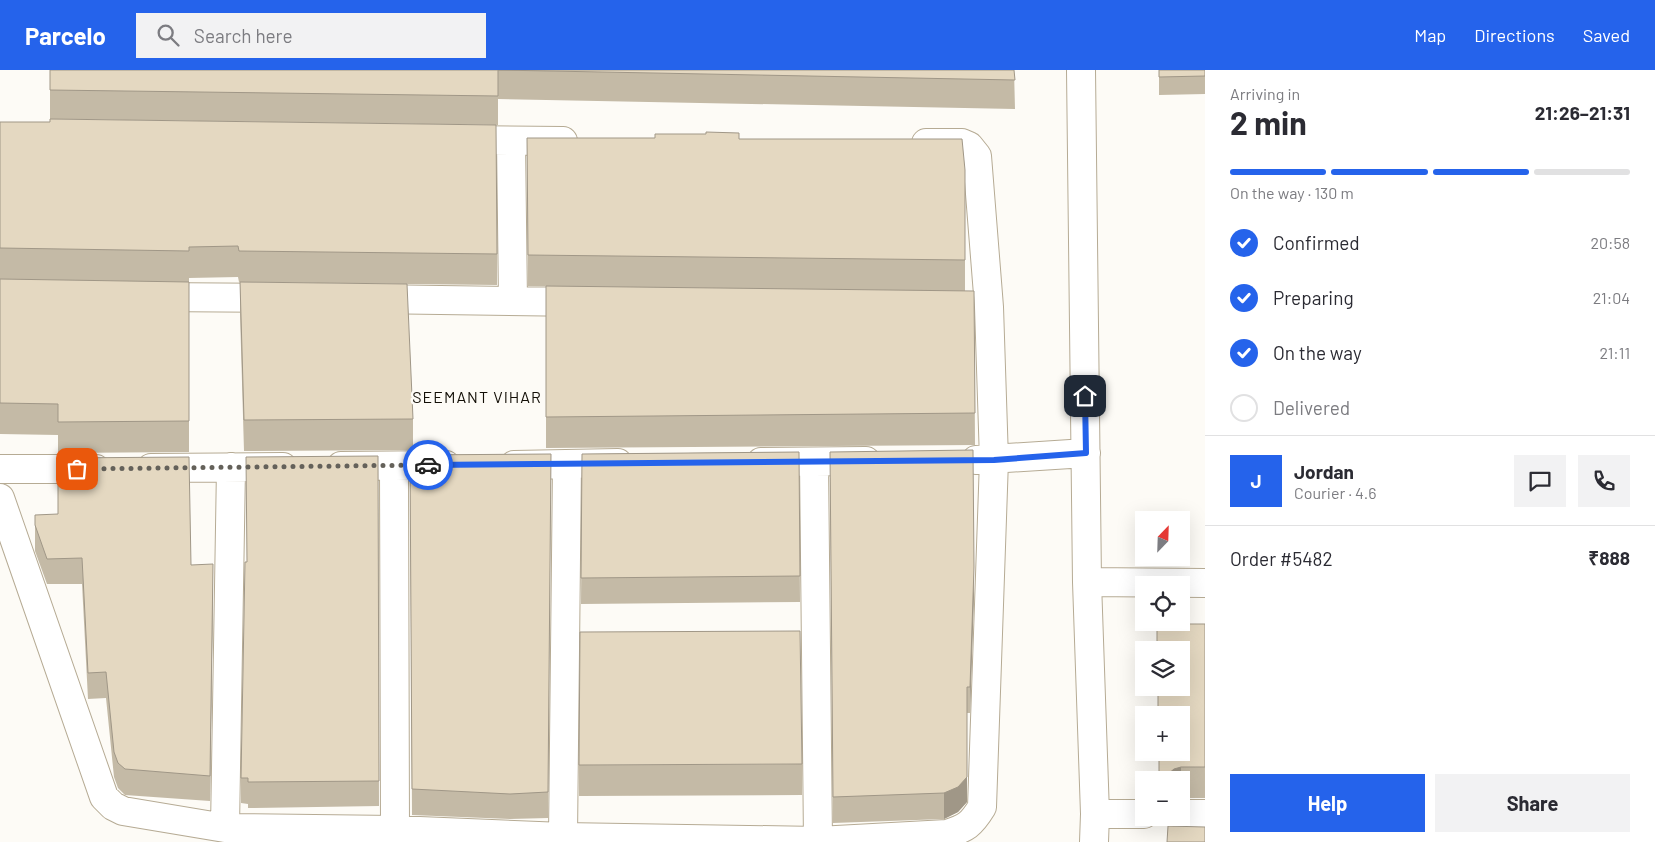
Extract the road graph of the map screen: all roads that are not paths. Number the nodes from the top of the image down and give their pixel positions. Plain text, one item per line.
1 (1081, 70) edge
2 (433, 140) edge
3 (511, 141) junction
4 (590, 142) edge
5 (903, 143) edge
6 (128, 297) edge
7 (306, 299) edge
8 (346, 299) edge
9 (513, 301) junction
10 (602, 302) edge
11 (1086, 453) junction
12 (954, 460) edge
13 (994, 460) junction
14 (894, 461) edge
15 (735, 462) edge
16 (814, 462) junction
17 (646, 463) edge
18 (567, 464) junction
19 (394, 466) junction
20 (231, 467) junction
21 (0, 469) edge
22 (0, 498) edge
23 (1087, 582) junction
24 (1205, 583) edge
25 (1095, 814) junction
26 (1135, 814) edge
27 (1190, 814) edge
28 (1205, 814) edge
29 (225, 828) junction
30 (395, 830) junction
31 (563, 837) junction
32 (818, 841) junction
33 (1094, 842) edge

1 - 11 street
2 - 3 street
3 - 4 street
3 - 9 street
5 - 13 street
6 - 7 street
8 - 9 street
9 - 10 street
11 - 13 street
11 - 23 street
12 - 13 street
13 - 32 street
14 - 16 street
15 - 16 street
16 - 32 street
17 - 18 street
18 - 19 street
18 - 31 street
19 - 20 street
19 - 30 street
20 - 21 street
20 - 29 street
22 - 29 street
23 - 24 street
23 - 25 street
25 - 26 street
25 - 33 street
27 - 28 street
29 - 30 street
30 - 31 street
31 - 32 street

